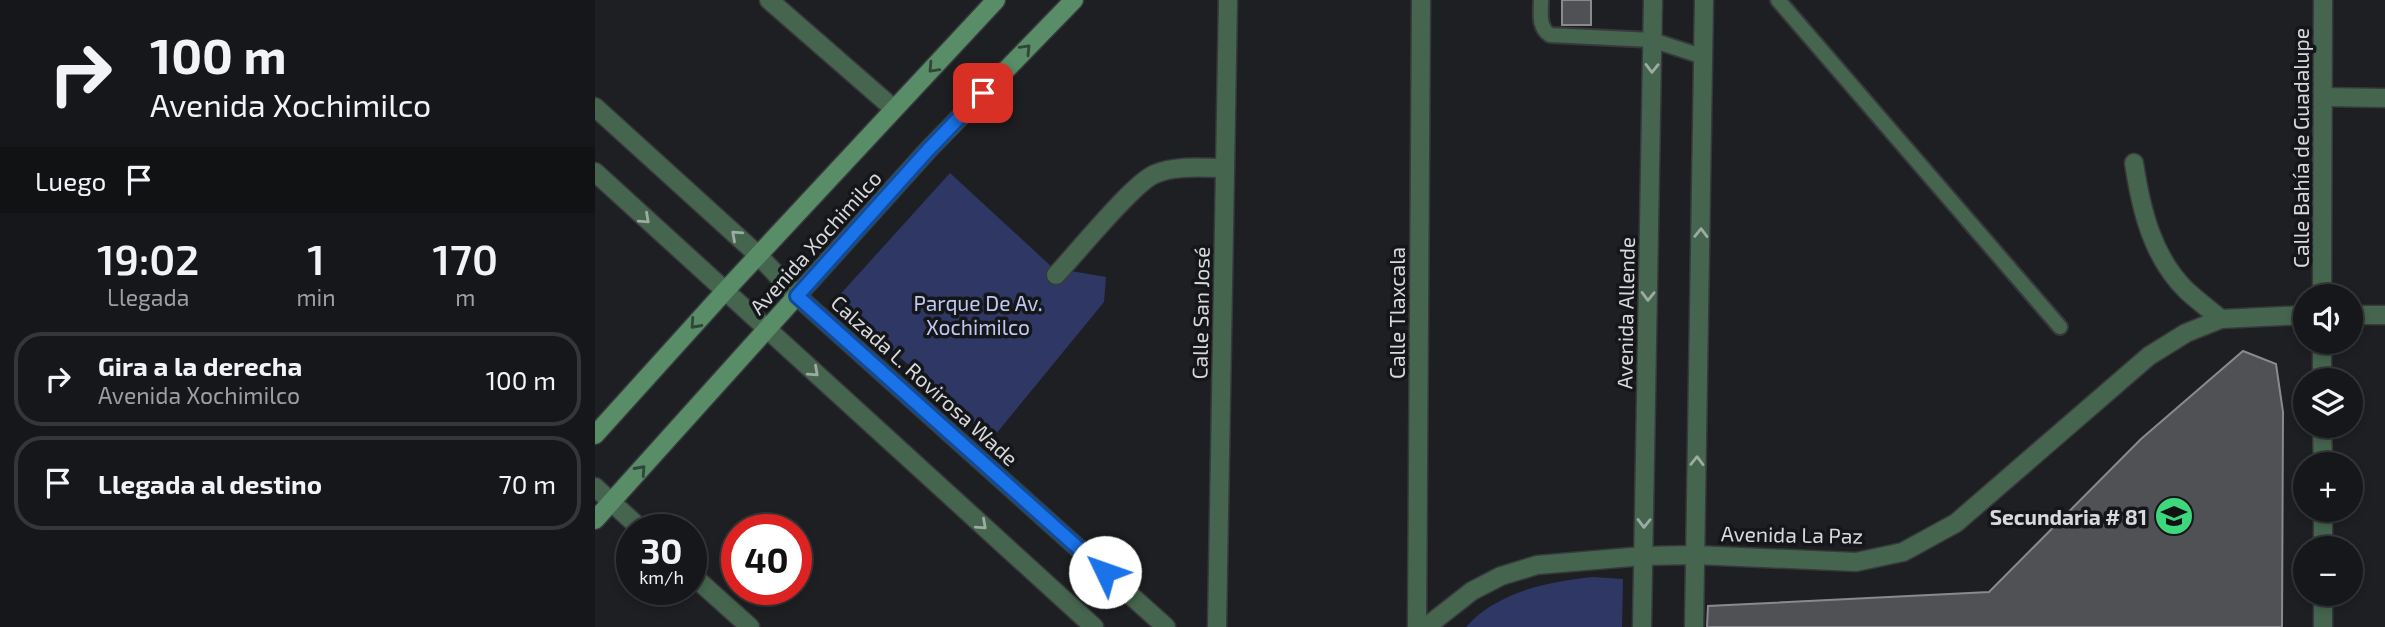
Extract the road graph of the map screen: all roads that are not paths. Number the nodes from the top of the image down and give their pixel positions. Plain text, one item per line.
1 (769, 0) edge
2 (996, 0) edge
3 (1074, 0) edge
4 (1228, 0) edge
5 (1421, 0) edge
6 (1541, 0) edge
7 (1653, 0) edge
8 (1704, 0) edge
9 (1778, 0) edge
10 (2323, 0) edge
11 (1652, 40) junction
12 (1704, 57) junction
13 (2323, 97) junction
14 (2385, 98) edge
15 (595, 107) edge
16 (894, 109) junction
17 (2134, 163) dead end
18 (1225, 168) junction
19 (595, 173) edge
20 (758, 255) junction
21 (1056, 275) dead end
22 (2322, 284) edge
23 (725, 291) junction
24 (797, 296) junction
25 (2363, 315) edge
26 (2385, 315) edge
27 (2293, 316) edge
28 (2221, 319) junction
29 (2060, 327) dead end
30 (767, 329) junction
31 (595, 435) edge
32 (595, 487) edge
33 (611, 502) junction
34 (624, 514) edge
35 (595, 520) edge
36 (1695, 555) junction
37 (1643, 556) junction
38 (707, 588) edge
39 (2323, 606) edge
40 (750, 627) edge
41 (1094, 627) edge
42 (1166, 627) edge
43 (1217, 627) edge
44 (1417, 627) edge
45 (1426, 627) edge
46 (1642, 627) edge
47 (1694, 627) edge
48 (2323, 627) edge

1 - 16 street
2 -> 16 main road, Avenida Xochimilco
24 -> 3 main road, Avenida Xochimilco
4 - 18 street, Calle San José
5 - 44 street, Calle Tlaxcala
6 - 11 lane
7 - 11 street, Avenida Allende
8 - 12 street
9 - 29 lane
10 - 13 street, Calle Bahía de Guadalupe
11 - 12 lane
11 -> 37 street, Avenida Allende
36 -> 12 street
13 - 14 street
13 - 22 street, Calle Bahía de Guadalupe
20 -> 15 street, Calzada L. Rovirosa Wade
16 - 20 main road, Avenida Xochimilco
17 - 28 street
18 - 21 street
18 - 43 street, Calle San José
19 -> 23 street
20 - 23 main road, Avenida Xochimilco
20 - 24 street, Calzada L. Rovirosa Wade
23 - 30 street
23 -> 31 main road, Avenida Xochimilco
24 - 30 main road, Avenida Xochimilco
24 - 42 street, Calzada L. Rovirosa Wade
25 - 26 street
27 - 28 street, Avenida La Paz
28 - 36 street, Avenida La Paz
33 -> 30 main road, Avenida Xochimilco
30 -> 41 street
32 - 33 street
33 - 34 street
33 - 35 main road, Avenida Xochimilco
36 - 37 street, Avenida La Paz
36 - 47 street
37 - 45 street, Avenida La Paz
37 - 46 street, Avenida Allende
38 - 40 street
39 - 48 street

